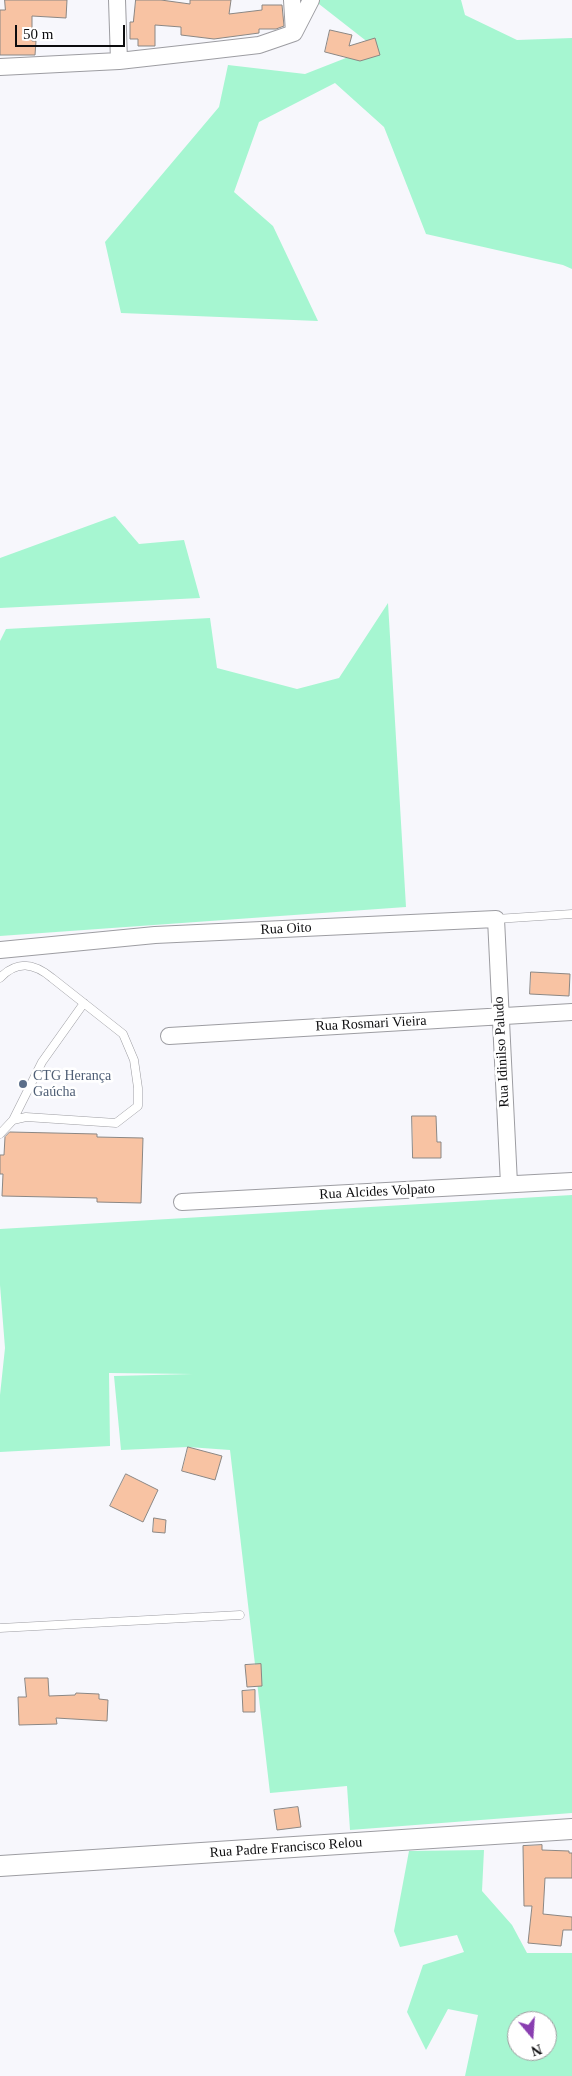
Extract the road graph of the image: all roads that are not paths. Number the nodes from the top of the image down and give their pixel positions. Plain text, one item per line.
1 (117, 0) edge
2 (292, 0) edge
3 (309, 2) edge
4 (294, 33) junction
5 (119, 61) junction
6 (0, 67) edge
7 (572, 914) edge
8 (496, 919) junction
9 (0, 950) edge
10 (0, 978) edge
11 (84, 1003) junction
12 (572, 1012) edge
13 (500, 1016) junction
14 (170, 1036) dead end
15 (12, 1120) junction
16 (0, 1134) edge
17 (572, 1181) edge
18 (509, 1184) junction
19 (182, 1202) dead end
20 (240, 1615) dead end
21 (0, 1628) edge
22 (572, 1829) edge
23 (0, 1866) edge

1 - 5 street
2 - 4 street
3 - 4 street
4 - 5 street
5 - 6 street
7 - 8 lane, Rua Oito
8 - 9 street, Rua Oito
8 - 13 street, Rua Idinilso Paludo
10 - 11 lane
11 - 15 lane
11 - 15 lane
12 - 13 street, Rua Rosmari Vieira
13 - 14 street, Rua Rosmari Vieira
13 - 18 street, Rua Idinilso Paludo
15 - 16 lane
17 - 18 street, Rua Alcides Volpato
18 - 19 street, Rua Alcides Volpato
20 - 21 lane
22 - 23 street, Rua Padre Francisco Relou

